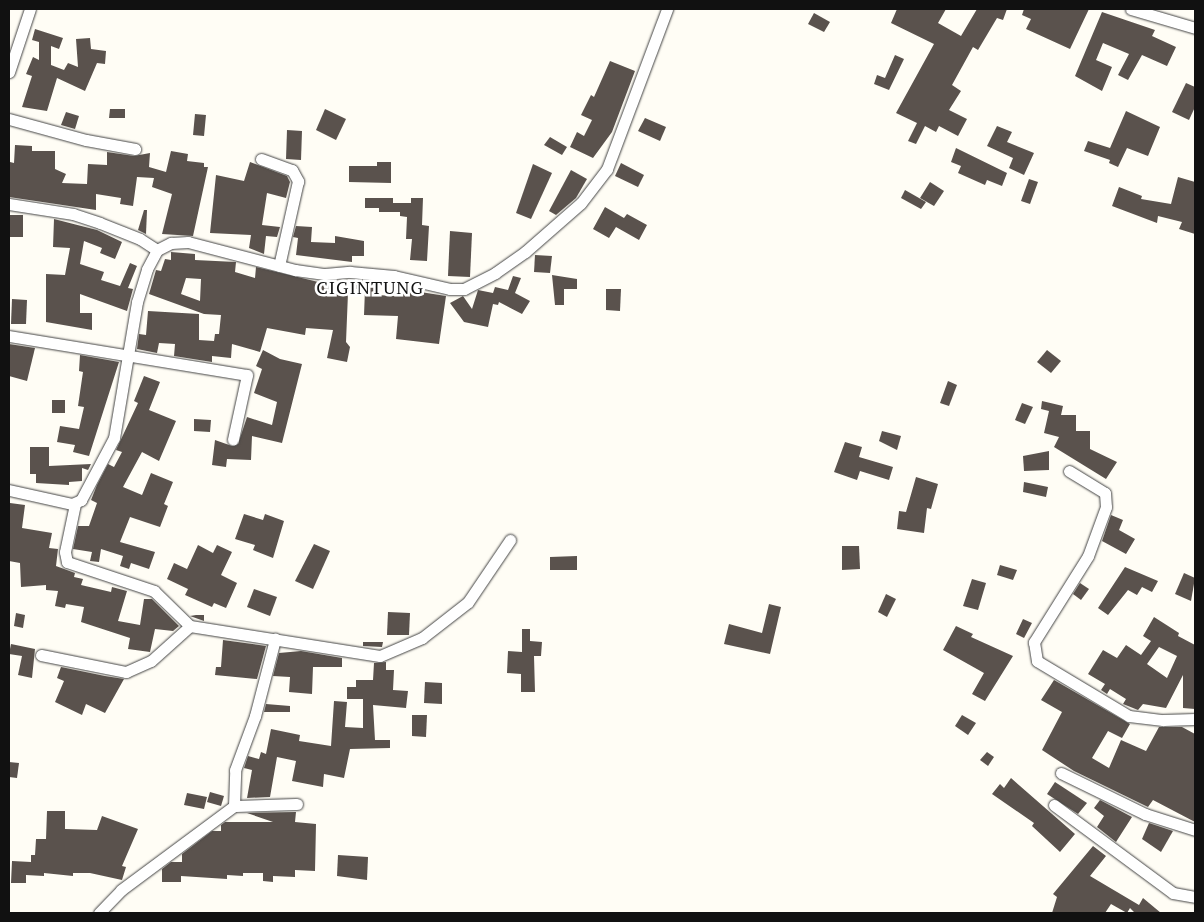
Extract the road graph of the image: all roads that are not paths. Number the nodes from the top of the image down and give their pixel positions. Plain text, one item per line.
1 (30, 9) edge
2 (667, 9) edge
3 (1131, 9) edge
4 (1195, 28) edge
5 (9, 72) edge
6 (9, 119) edge
7 (135, 149) dead end
8 (261, 159) dead end
9 (9, 204) edge
10 (157, 250) junction
11 (279, 266) junction
12 (9, 336) edge
13 (129, 354) junction
14 (233, 438) dead end
15 (1069, 471) dead end
16 (9, 490) edge
17 (75, 504) junction
18 (510, 540) dead end
19 (190, 626) junction
20 (275, 639) junction
21 (41, 655) dead end
22 (1195, 719) edge
23 (1060, 774) dead end
24 (297, 804) dead end
25 (1054, 805) dead end
26 (234, 806) junction
27 (1195, 830) edge
28 (1195, 897) edge
29 (99, 913) edge

1 - 5 street
2 - 11 street
3 - 4 street
6 - 7 street
8 - 11 street
9 - 10 street
10 - 11 street
10 - 13 street
12 - 13 street
13 - 14 street
13 - 17 street
15 - 22 street
16 - 17 street
17 - 19 street
18 - 20 street
19 - 20 street
19 - 21 street
20 - 26 street
23 - 27 street
24 - 26 street
25 - 28 street
26 - 29 street

